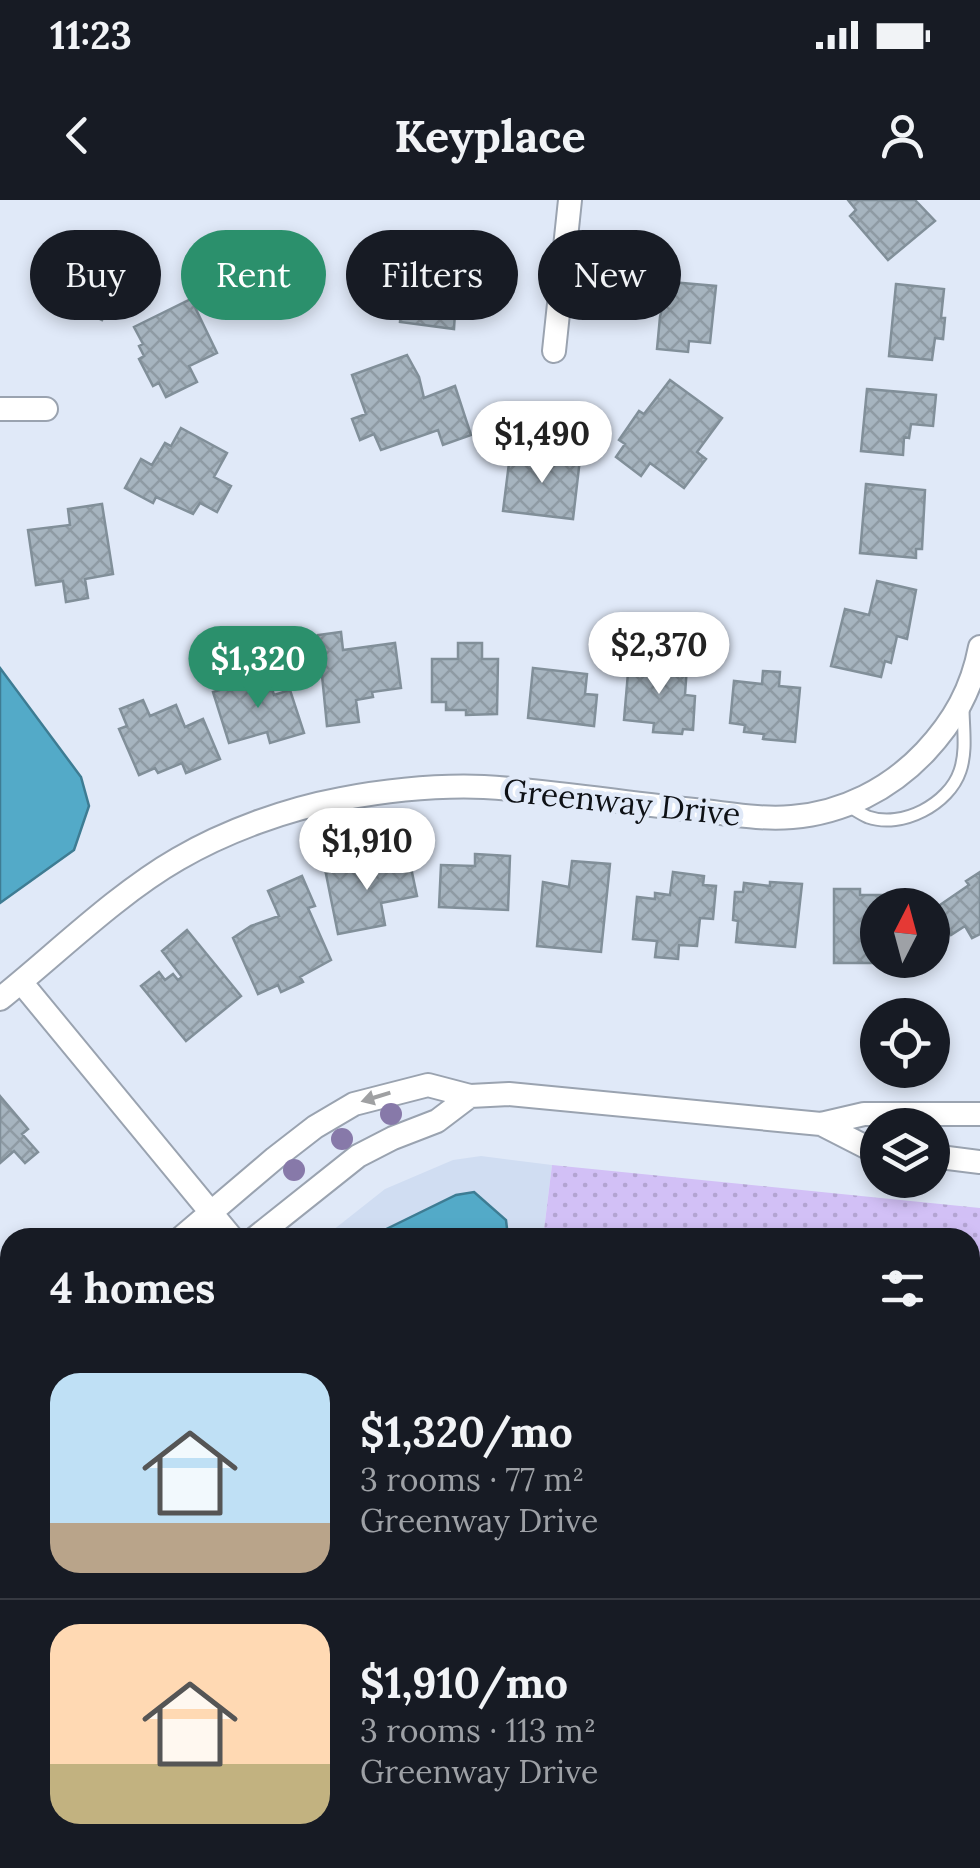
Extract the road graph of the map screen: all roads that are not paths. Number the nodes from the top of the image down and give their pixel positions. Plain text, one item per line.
1 (570, 200) edge
2 (554, 351) dead end
3 (0, 409) edge
4 (46, 409) dead end
5 (980, 647) edge
6 (963, 704) junction
7 (848, 805) junction
8 (21, 982) junction
9 (0, 999) edge
10 (470, 1096) junction
11 (980, 1114) edge
12 (821, 1124) junction
13 (860, 1144) edge
14 (950, 1158) edge
15 (980, 1162) edge
16 (211, 1212) junction
17 (193, 1228) edge
18 (224, 1228) edge
19 (268, 1228) edge

1 - 2 street
3 - 4 street
5 - 6 street, Greenway Drive
6 - 7 street, Greenway Drive
6 - 7 lane
7 - 8 street, Greenway Drive
8 - 9 street, Greenway Drive
8 - 16 street
10 - 12 street
10 -> 16 street
10 - 19 street
11 - 12 street
12 - 13 street
14 - 15 street
16 - 17 street
16 - 18 street

